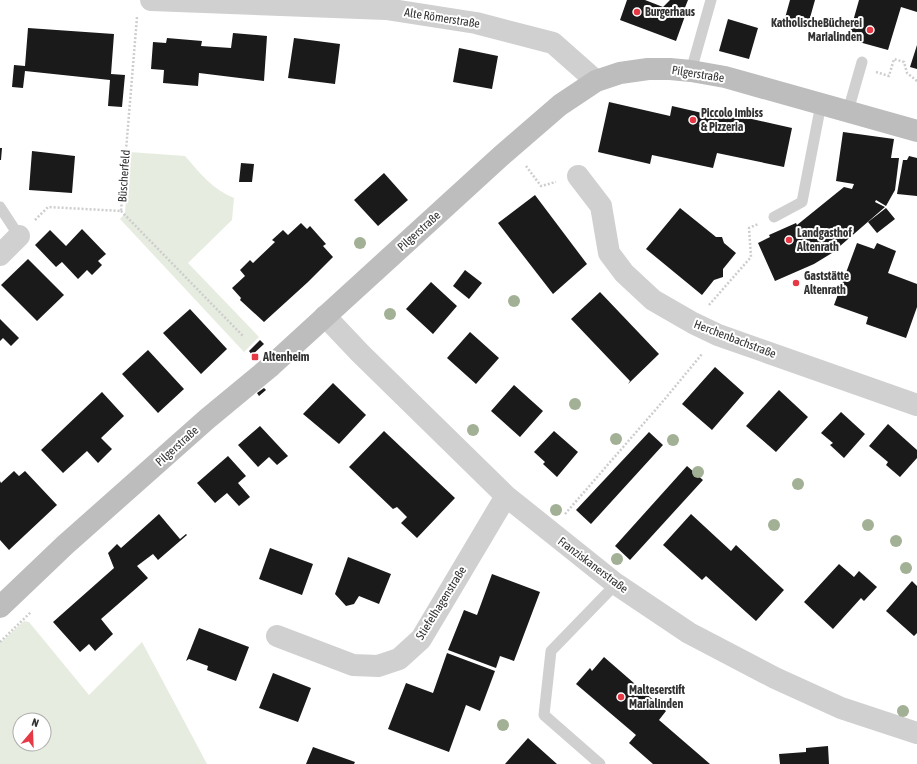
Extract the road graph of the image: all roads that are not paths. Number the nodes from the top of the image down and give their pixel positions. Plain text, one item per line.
1 (151, 0) edge
2 (711, 0) edge
3 (862, 62) dead end
4 (691, 71) junction
5 (596, 82) junction
6 (822, 104) junction
7 (848, 111) junction
8 (917, 131) edge
9 (578, 176) road end
10 (0, 207) edge
11 (774, 217) road end
12 (19, 236) joint
13 (0, 255) edge
14 (325, 316) junction
15 (917, 405) edge
16 (506, 496) junction
17 (616, 584) junction
18 (0, 607) edge
19 (277, 636) dead end
20 (917, 733) edge
21 (600, 764) edge

1 - 5 street, Alte Römerstraße
2 - 4 lane
3 - 7 lane
4 - 5 main road, Pilgerstraße
4 - 6 main road, Pilgerstraße
5 - 14 main road, Pilgerstraße
6 - 7 main road, Pilgerstraße
6 - 11 lane
7 - 8 main road, Pilgerstraße
9 - 15 street, Herchenbachstraße
10 - 12 lane
12 - 13 street
14 - 16 street, Franziskanerstraße
14 - 18 main road, Pilgerstraße
16 - 17 street, Franziskanerstraße
16 - 19 street, Stiefelhagenstraße
17 - 20 street, Franziskanerstraße
17 - 21 lane

